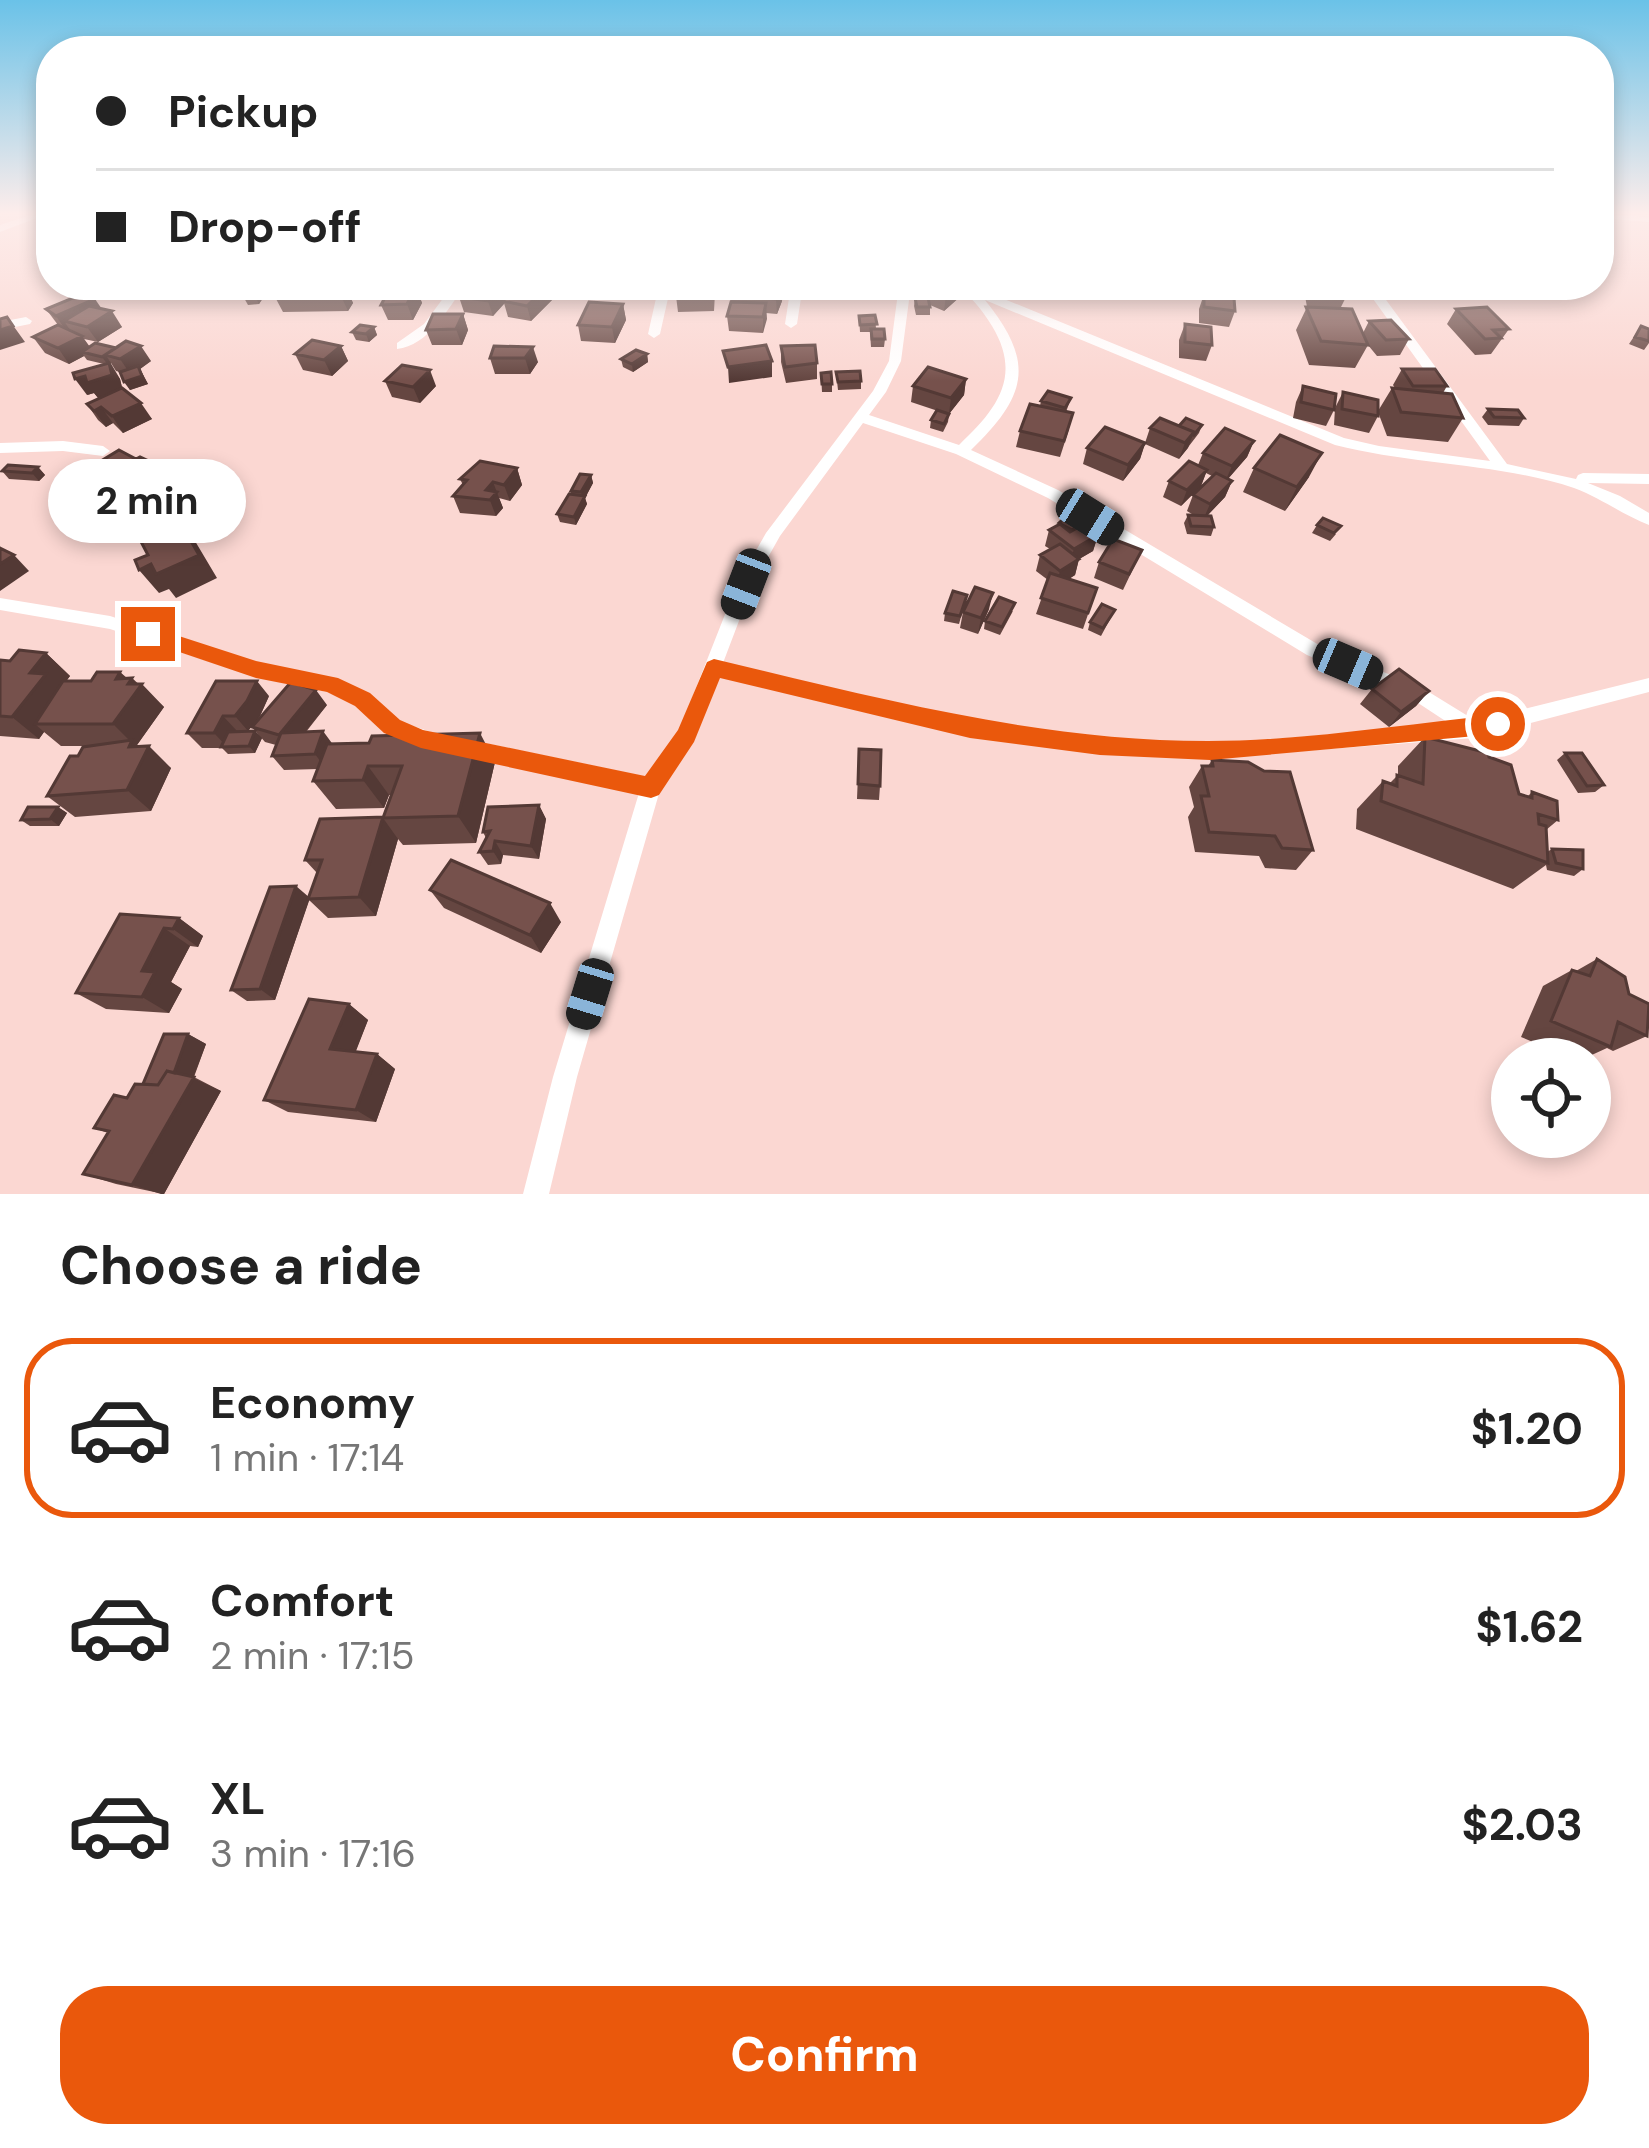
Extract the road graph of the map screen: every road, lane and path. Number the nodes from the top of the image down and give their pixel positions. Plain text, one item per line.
1 (448, 300) edge
2 (661, 300) edge
3 (795, 300) edge
4 (903, 300) edge
5 (976, 300) edge
6 (994, 300) edge
7 (1380, 300) edge
8 (26, 321) dead end
9 (791, 324) dead end
10 (0, 326) edge
11 (654, 334) dead end
12 (401, 346) dead end
13 (861, 417) junction
14 (0, 448) edge
15 (103, 451) dead end
16 (961, 451) junction
17 (1503, 469) junction
18 (1564, 477) junction
19 (1649, 479) edge
20 (1649, 520) edge
21 (0, 604) edge
22 (714, 668) junction
23 (1649, 685) edge
24 (1474, 730) junction
25 (651, 788) junction
26 (536, 1194) edge

1 - 12 street
2 - 11 street
3 - 9 street
4 - 13 street
5 - 16 street
6 - 17 street
7 - 17 street
8 - 10 street
13 - 16 street
13 - 22 street
14 - 15 street
16 - 24 street
17 - 18 street
18 - 19 street
18 - 20 street
21 - 25 street
22 - 24 street
22 - 25 street
23 - 24 street
25 - 26 street

